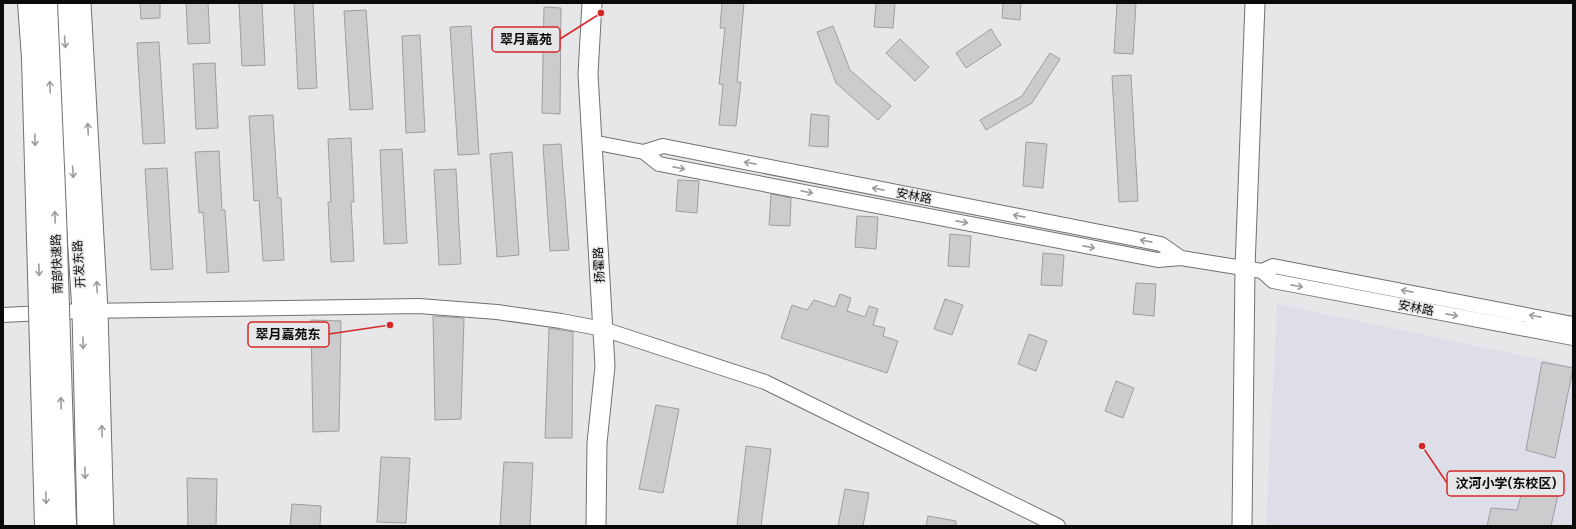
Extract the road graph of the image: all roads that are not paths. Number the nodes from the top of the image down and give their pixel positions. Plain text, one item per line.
1 (29, 3) edge
2 (46, 3) edge
3 (62, 3) edge
4 (81, 3) edge
5 (592, 3) edge
6 (1255, 3) edge
7 (592, 142) junction
8 (644, 152) junction
9 (934, 200) junction
10 (933, 217) junction
11 (1181, 258) junction
12 (1254, 270) junction
13 (90, 310) junction
14 (3, 315) edge
15 (1573, 324) edge
16 (603, 329) junction
17 (1573, 338) edge
18 (46, 526) edge
19 (65, 526) edge
20 (87, 526) edge
21 (104, 526) edge
22 (596, 526) edge
23 (1058, 526) edge
24 (1242, 526) edge

1 -> 18 highway, 南部快速路, bridge
19 -> 2 highway, 南部快速路, bridge
3 -> 13 street, 开发东路
13 -> 4 street, 开发东路
5 - 7 street, 扬霍路
6 - 12 street
7 - 8 street, 安林路
7 - 16 street, 扬霍路
9 -> 8 street, 安林路
8 -> 10 street, 安林路
9 - 10 street
11 -> 9 street, 安林路
10 -> 11 street, 安林路
11 - 12 street, 安林路
15 -> 12 street, 安林路
12 -> 17 street, 安林路
12 - 24 street
13 - 14 street
13 - 16 street
13 -> 20 street, 开发东路
21 -> 13 street, 开发东路
16 - 22 street, 扬霍路
16 - 23 street

